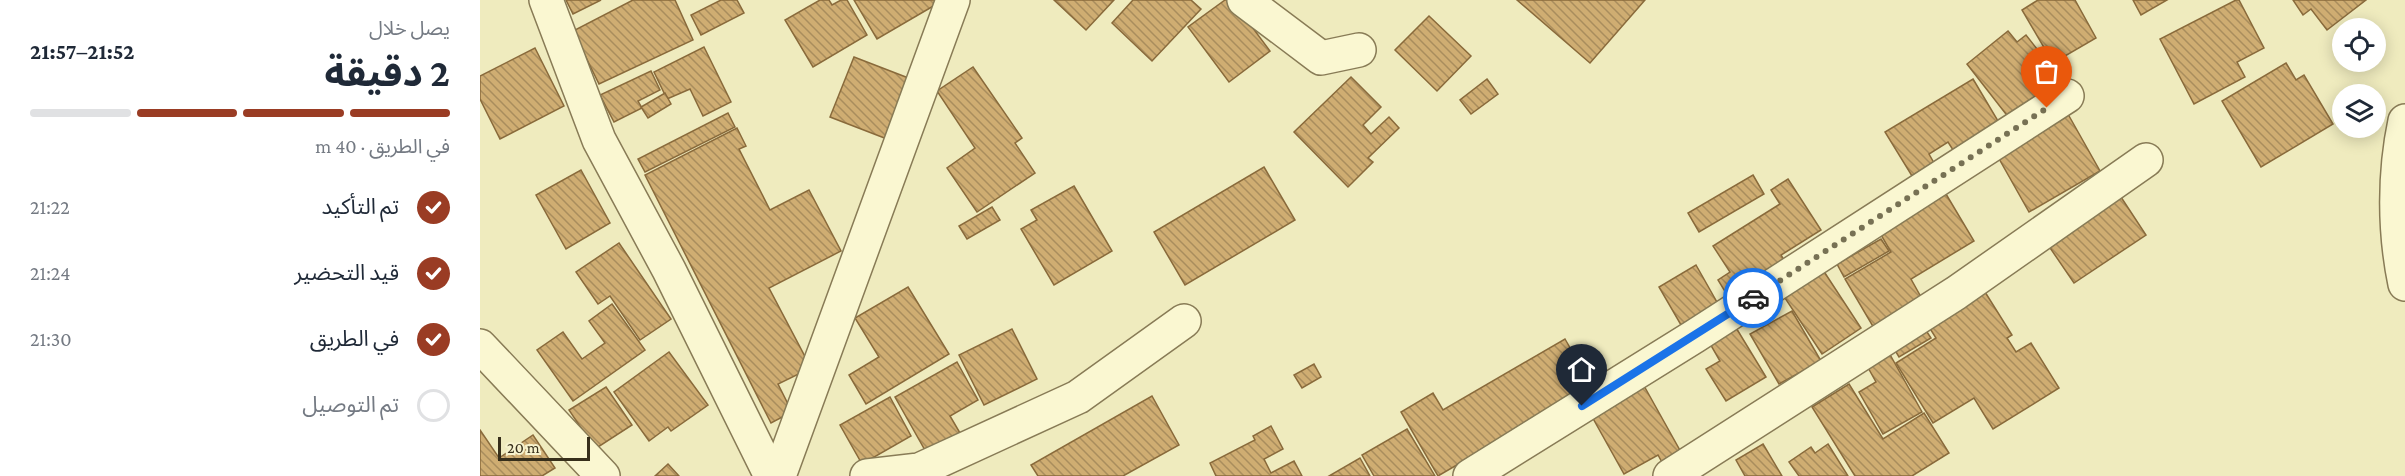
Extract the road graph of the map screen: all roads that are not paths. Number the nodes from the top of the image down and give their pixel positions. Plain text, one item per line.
1 (546, 0) edge
2 (953, 0) edge
3 (1244, 0) edge
4 (1359, 50) dead end
5 (2067, 96) dead end
6 (2405, 121) edge
7 (2146, 160) dead end
8 (2405, 284) edge
9 (1184, 321) dead end
10 (480, 346) edge
11 (603, 476) edge
12 (771, 476) edge
13 (779, 476) edge
14 (867, 476) edge
15 (1470, 476) edge
16 (1670, 476) edge

1 - 12 street
2 - 13 street
3 - 4 street
5 - 15 street
6 - 8 street
7 - 16 street
9 - 14 street
10 - 11 street

